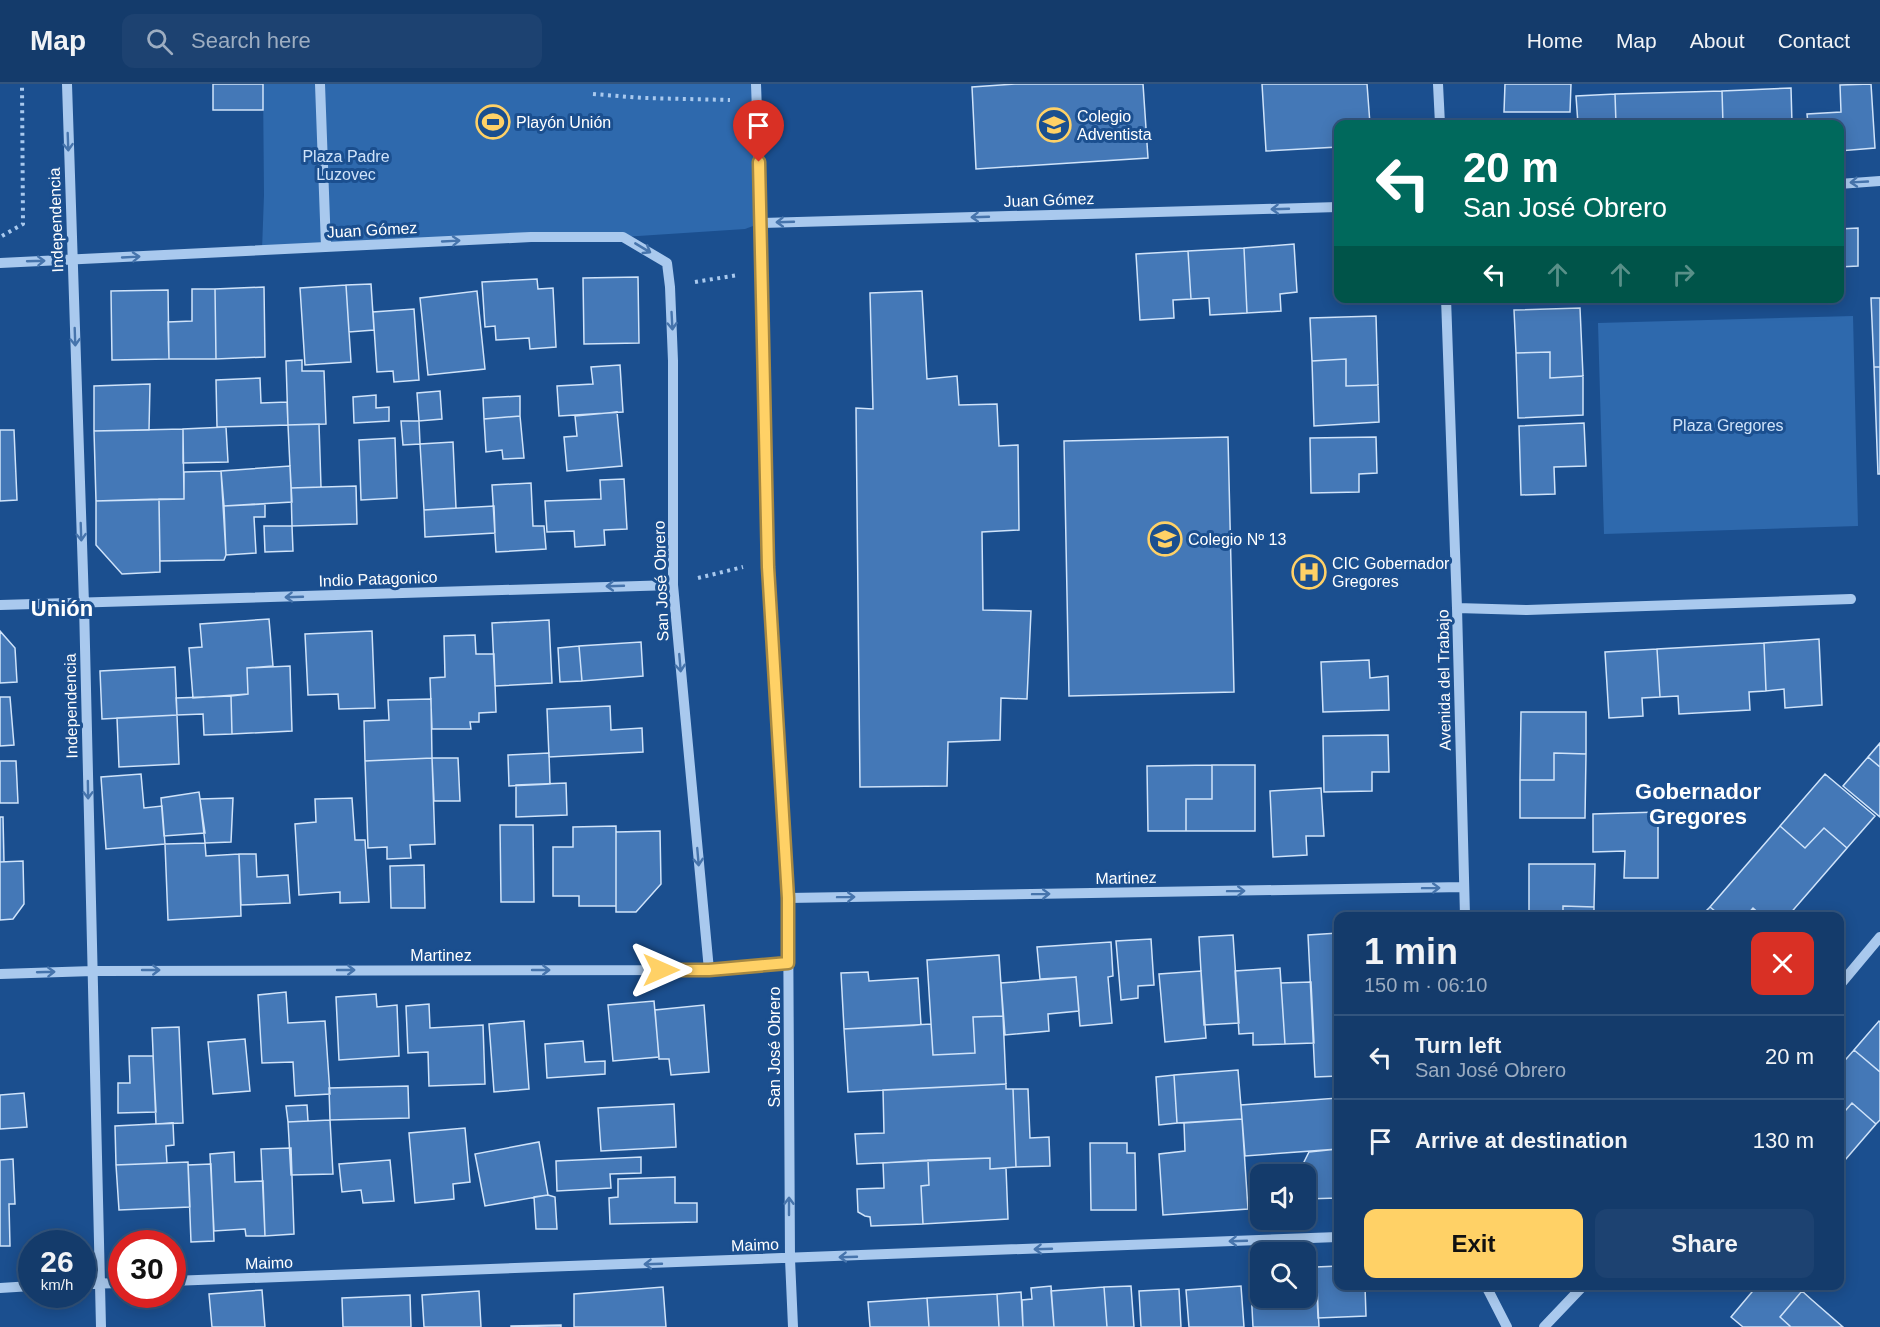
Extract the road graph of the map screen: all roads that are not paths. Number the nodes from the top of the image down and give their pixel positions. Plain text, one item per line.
1 (67, 84) edge
2 (320, 84) edge
3 (756, 84) edge
4 (1438, 84) edge
5 (1440, 120) edge
6 (1880, 181) edge
7 (1844, 184) edge
8 (1334, 207) edge
9 (761, 223) junction
10 (326, 247) junction
11 (72, 260) junction
12 (0, 262) edge
13 (667, 263) joint
14 (1446, 303) edge
15 (673, 585) junction
16 (1851, 599) dead end
17 (84, 604) junction
18 (0, 606) edge
19 (1457, 608) junction
20 (1464, 887) junction
21 (788, 898) junction
22 (1465, 912) edge
23 (1880, 937) edge
24 (788, 963) junction
25 (93, 970) junction
26 (709, 970) junction
27 (0, 974) edge
28 (1844, 980) edge
29 (1334, 1237) edge
30 (790, 1259) junction
31 (186, 1281) edge
32 (99, 1284) junction
33 (108, 1284) edge
34 (18, 1287) edge
35 (0, 1288) edge
36 (1488, 1290) edge
37 (1579, 1290) edge
38 (100, 1327) edge
39 (793, 1327) edge
40 (1507, 1327) edge
41 (1544, 1327) edge

1 -> 11 street, Independencia
2 - 10 street
3 - 9 street, San José Obrero
4 - 5 street
6 -> 7 street
8 -> 9 street, Juan Gómez
9 - 21 street, San José Obrero
11 -> 10 street, Juan Gómez
10 -> 13 street, Juan Gómez
12 -> 11 street, Juan Gómez
11 -> 17 street, Independencia
13 -> 15 street, San José Obrero
14 - 19 street, Avenida del Trabajo
15 -> 17 street, Indio Patagonico
15 -> 26 street, San José Obrero
16 - 19 street
17 - 18 street, Indio Patagonico
17 -> 25 street, Independencia
19 - 20 street, Avenida del Trabajo
21 -> 20 street, Martinez
20 - 22 street, Avenida del Trabajo
21 - 24 street, San José Obrero
23 - 28 street
24 - 26 street, Martinez
30 -> 24 street, San José Obrero
25 -> 26 street, Martinez
27 -> 25 street, Martinez
25 - 32 street, Independencia
29 -> 30 street, Maimo
30 -> 31 street, Maimo
30 - 39 street, San José Obrero
32 - 33 street
32 - 38 street, Independencia
34 - 35 street
36 - 40 street
37 - 41 street

